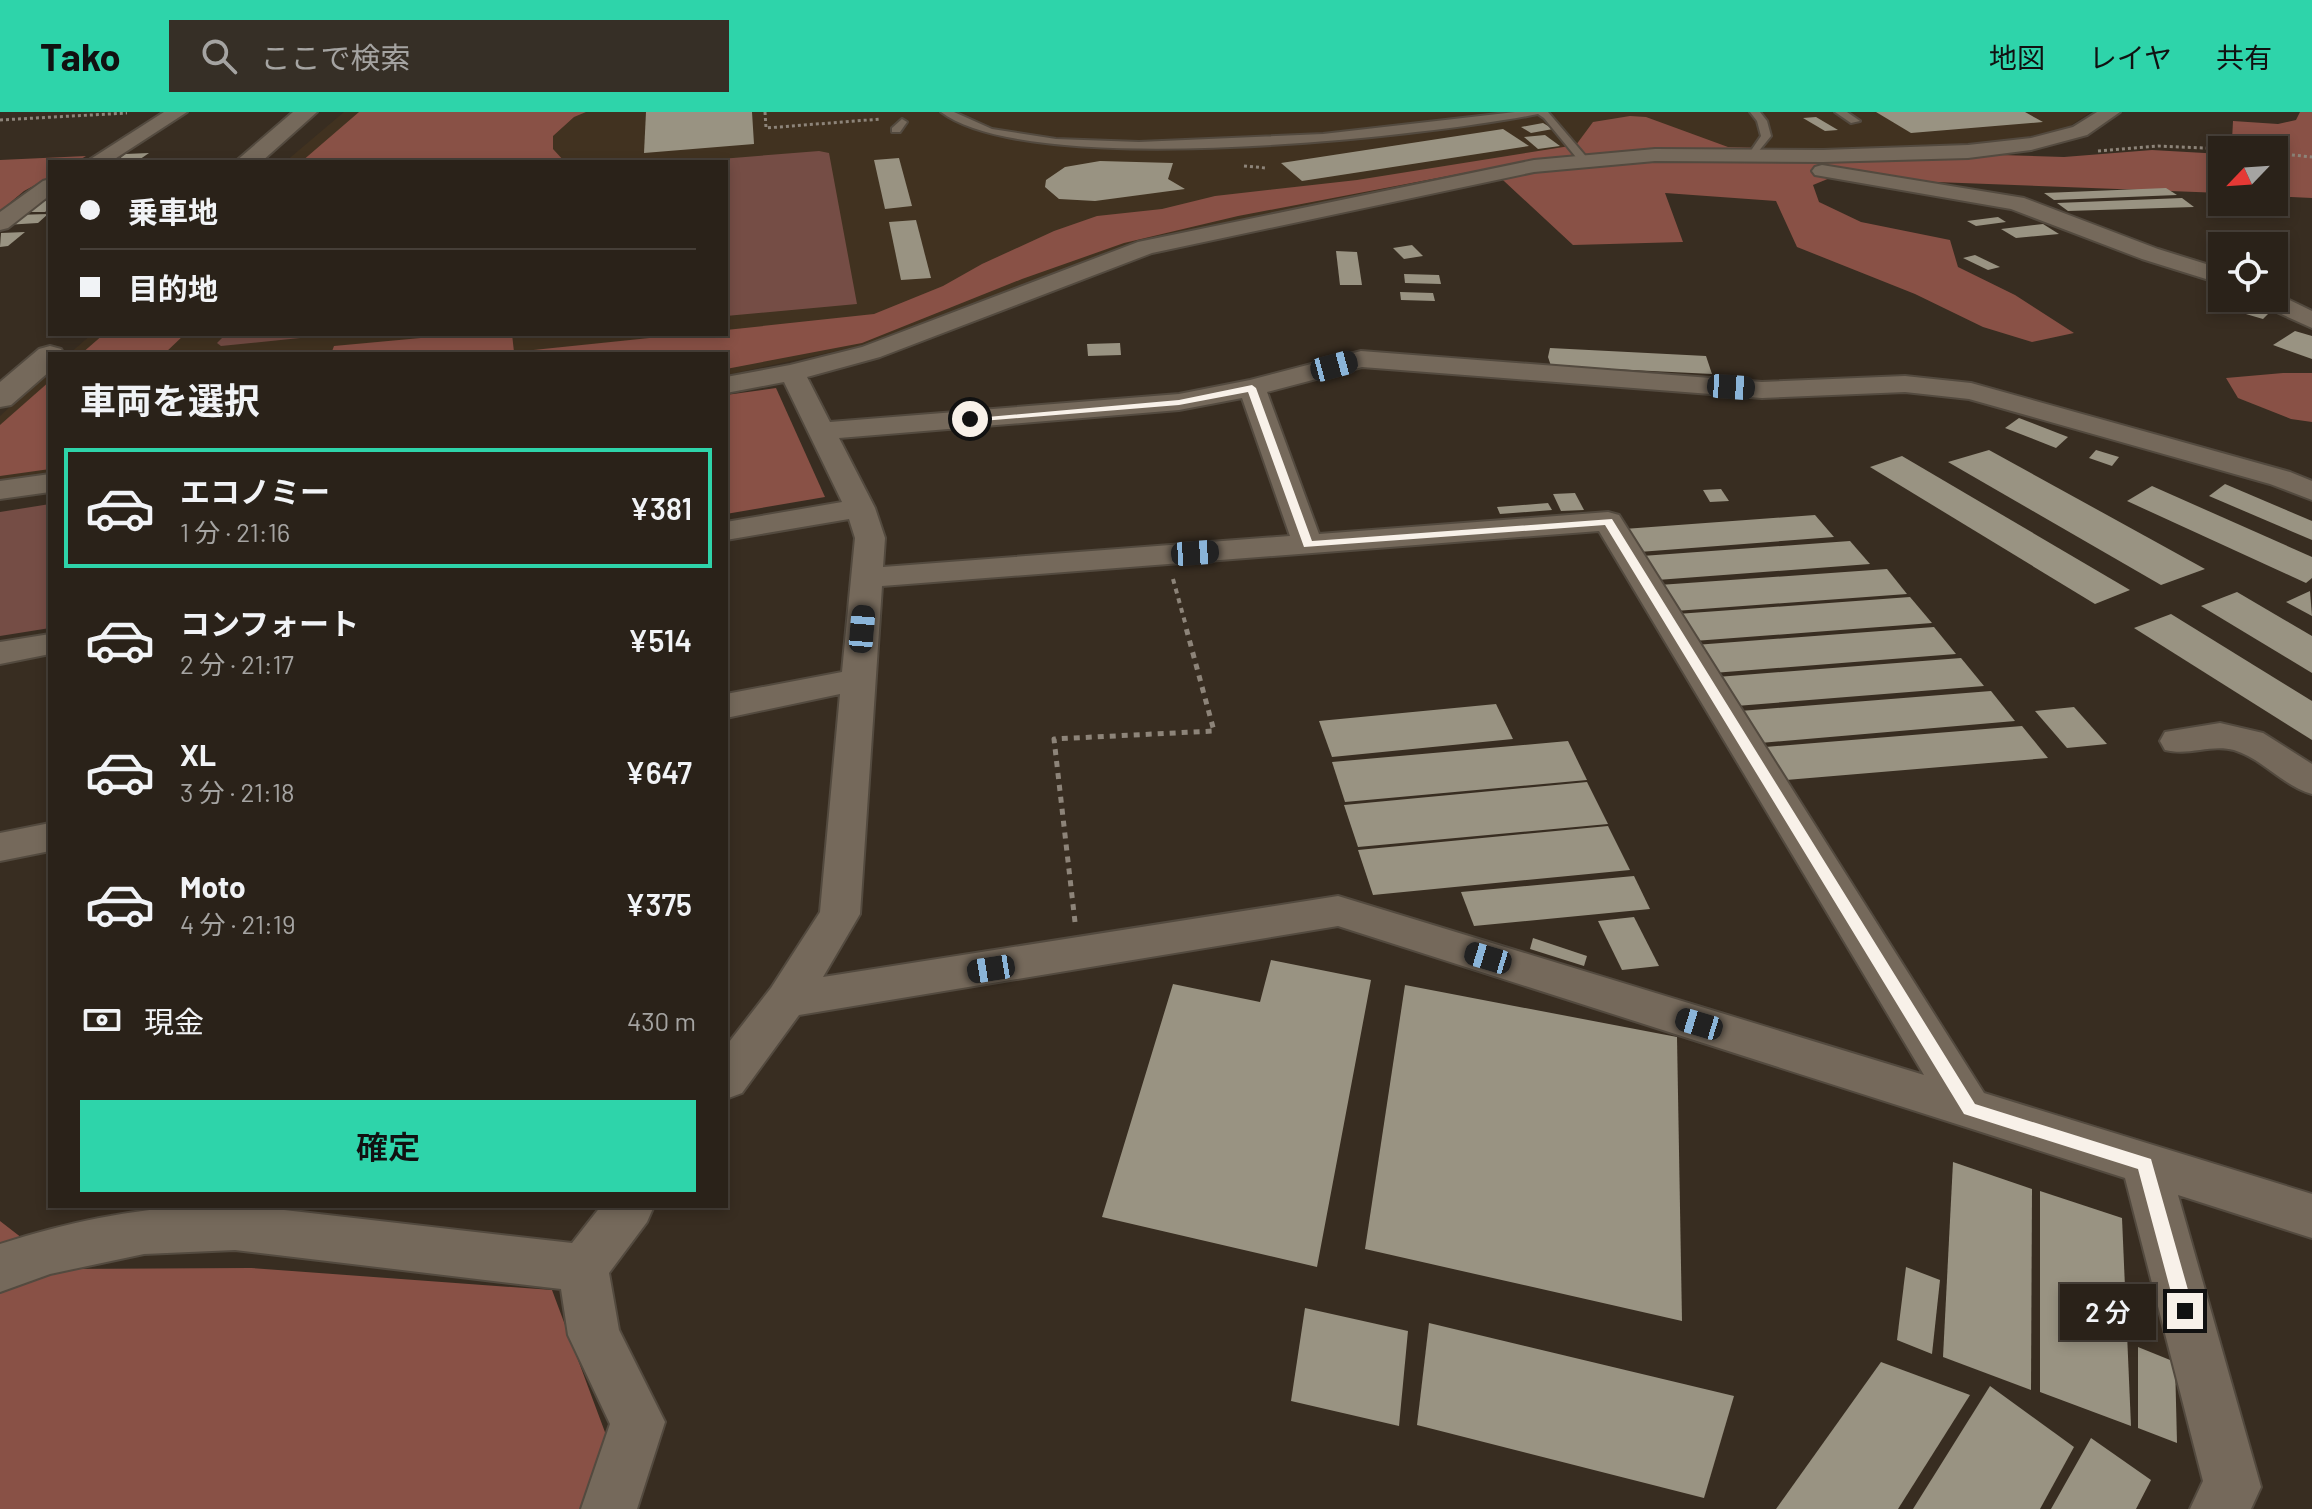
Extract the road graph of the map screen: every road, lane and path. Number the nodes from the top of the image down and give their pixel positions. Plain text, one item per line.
1 (132, 112) edge
2 (177, 112) edge
3 (306, 112) edge
4 (331, 112) edge
5 (765, 112) edge
6 (946, 112) edge
7 (1538, 112) edge
8 (1755, 112) edge
9 (1840, 112) edge
10 (2110, 112) edge
11 (890, 118) dead end
12 (0, 120) edge
13 (1855, 121) dead end
14 (2058, 140) junction
15 (2208, 148) edge
16 (2288, 154) edge
17 (1753, 155) junction
18 (2312, 157) edge
19 (99, 160) edge
20 (249, 160) edge
21 (275, 160) edge
22 (1584, 160) junction
23 (48, 187) edge
24 (0, 223) edge
25 (2208, 273) edge
26 (2288, 309) edge
27 (2312, 321) edge
28 (48, 330) edge
29 (72, 336) edge
30 (52, 352) edge
31 (48, 356) edge
32 (0, 370) edge
33 (792, 373) junction
34 (728, 385) edge
35 (1252, 388) junction
36 (0, 398) edge
37 (820, 431) junction
38 (48, 483) edge
39 (0, 490) edge
40 (2312, 491) edge
41 (860, 508) junction
42 (728, 531) edge
43 (1308, 545) junction
44 (1167, 555) junction
45 (866, 578) junction
46 (48, 644) edge
47 (0, 653) edge
48 (857, 680) junction
49 (728, 706) edge
50 (2178, 741) dead end
51 (2312, 781) edge
52 (48, 837) edge
53 (0, 847) edge
54 (1079, 955) junction
55 (786, 1000) junction
56 (728, 1077) edge
57 (1969, 1109) junction
58 (2145, 1164) junction
59 (628, 1208) edge
60 (2312, 1216) edge
61 (236, 1217) edge
62 (0, 1268) edge
63 (583, 1268) junction
64 (609, 1509) edge
65 (2218, 1509) edge

1 - 12 path
2 - 19 street
3 - 20 street
4 - 21 street
5 - 11 path
6 - 7 lane
7 - 22 lane
8 - 17 lane
9 - 13 lane
10 - 14 street
14 - 15 path
14 - 17 street
16 - 18 path
17 - 22 street
17 - 25 street
22 - 33 street
23 - 24 street
26 - 27 street
28 - 32 street
29 - 30 street
31 - 36 street
33 - 34 street
33 - 37 street
35 - 37 street
35 - 40 street
35 - 43 street
37 - 41 street
38 - 39 street
41 - 42 street
41 - 45 street
43 - 44 street
43 - 57 street
44 - 45 street
44 - 54 path
45 - 48 street
46 - 47 street
48 - 49 street
48 - 55 street
50 - 51 street
52 - 53 street
54 - 55 street
54 - 57 street
55 - 56 street
57 - 58 street
58 - 60 street
58 - 65 street
59 - 63 street
61 - 62 street
61 - 63 street
63 - 64 street

